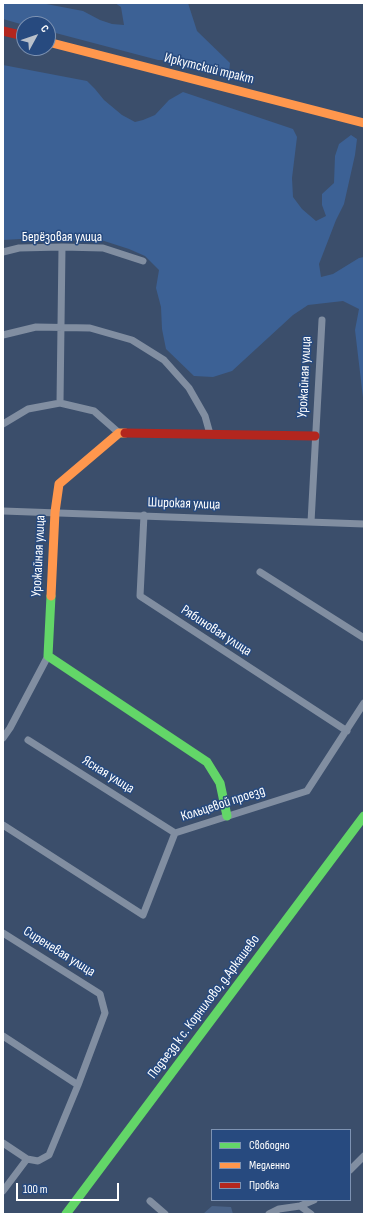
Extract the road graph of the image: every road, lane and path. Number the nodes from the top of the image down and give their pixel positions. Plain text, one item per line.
1 (3, 31) edge
2 (16, 34) edge
3 (56, 44) edge
4 (364, 123) edge
5 (62, 247) junction
6 (3, 252) edge
7 (143, 260) dead end
8 (322, 320) dead end
9 (61, 327) junction
10 (3, 335) edge
11 (60, 403) junction
12 (3, 424) edge
13 (119, 433) junction
14 (210, 434) junction
15 (315, 436) junction
16 (3, 510) edge
17 (55, 512) junction
18 (144, 515) junction
19 (312, 522) junction
20 (364, 524) edge
21 (260, 572) dead end
22 (364, 638) edge
23 (48, 656) junction
24 (364, 703) edge
25 (347, 731) junction
26 (3, 738) edge
27 (28, 740) dead end
28 (227, 816) junction
29 (364, 816) edge
30 (3, 825) edge
31 (175, 833) junction
32 (3, 933) edge
33 (3, 1036) edge
34 (78, 1085) junction
35 (3, 1143) edge
36 (364, 1156) edge
37 (27, 1159) junction
38 (351, 1169) edge
39 (3, 1191) edge
40 (150, 1201) dead end
41 (312, 1201) edge
42 (300, 1206) junction
43 (66, 1214) edge
44 (165, 1214) edge
45 (269, 1214) edge
46 (310, 1214) edge

1 - 2 street
3 - 4 street, Иркутский тракт
5 - 6 street, Берёзовая улица
5 - 7 street, Берёзовая улица
5 - 9 street
8 - 15 street, Урожайная улица
9 - 10 street
9 - 11 street
9 - 14 street
11 - 12 street
11 - 13 street
13 - 14 street, Урожайная улица
13 - 17 street, Урожайная улица
14 - 15 street, Урожайная улица
15 - 19 street, Урожайная улица
16 - 17 street, Широкая улица
17 - 18 street, Широкая улица
17 - 23 street, Урожайная улица
18 - 19 street, Широкая улица
18 - 25 street, Рябиновая улица
19 - 20 street, Широкая улица
21 - 22 street
23 - 26 street
23 - 28 street
24 - 25 street, Кольцевой проезд
25 - 28 street, Кольцевой проезд
27 - 31 street, Ясная улица
28 - 31 street, Кольцевой проезд
29 - 43 street, Подъезд к с. Корнилово, д.Аркашево
30 - 31 street, Кольцевой проезд
32 - 34 street, Сиреневая улица
33 - 34 street
34 - 37 street
35 - 37 street
36 - 38 street
37 - 39 street
40 - 44 street
41 - 42 street
42 - 45 street
42 - 46 street

